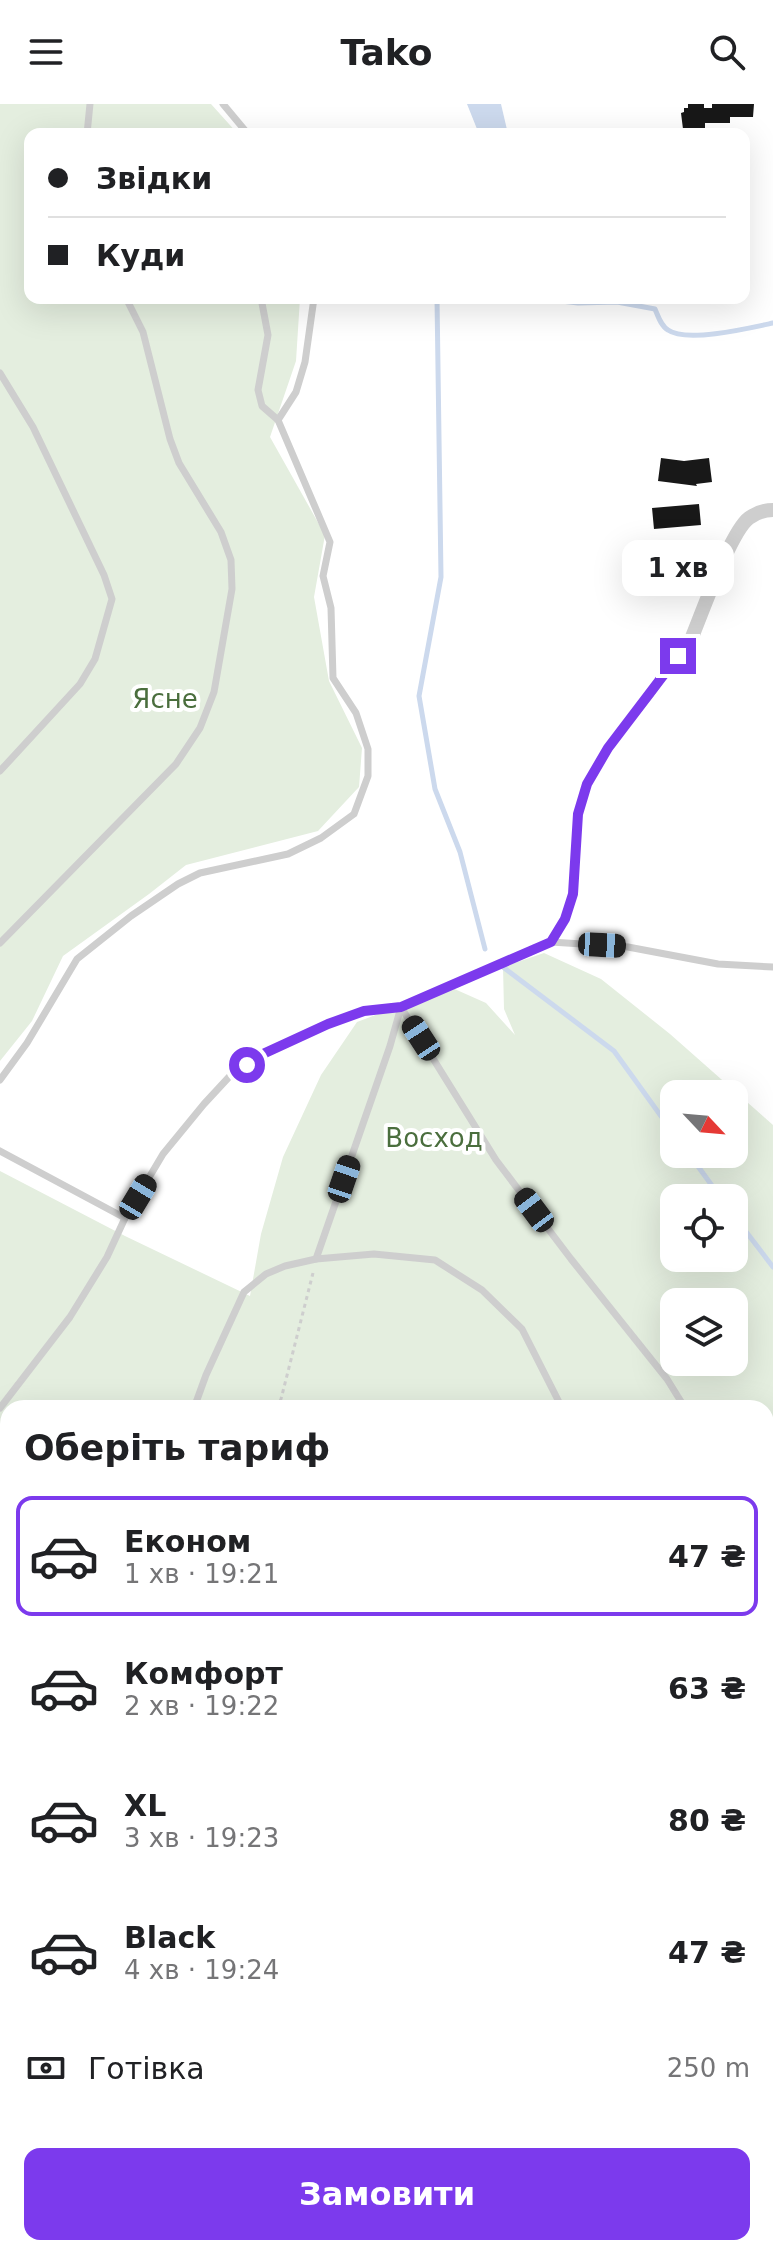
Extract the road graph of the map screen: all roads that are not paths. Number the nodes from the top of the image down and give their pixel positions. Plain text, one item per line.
1 (90, 104) edge
2 (223, 104) edge
3 (88, 128) edge
4 (243, 128) edge
5 (129, 304) edge
6 (262, 304) edge
7 (313, 304) edge
8 (0, 373) edge
9 (278, 420) junction
10 (773, 510) edge
11 (692, 637) joint
12 (0, 771) edge
13 (551, 942) junction
14 (0, 943) edge
15 (773, 967) edge
16 (401, 1007) junction
17 (0, 1080) edge
18 (0, 1151) edge
19 (125, 1218) junction
20 (316, 1259) junction
21 (6, 1400) edge
22 (197, 1400) edge
23 (558, 1400) edge
24 (680, 1400) edge

1 - 3 lane
2 - 4 lane
5 - 14 lane
6 - 9 lane
7 - 9 lane
8 - 12 lane
9 - 17 lane
10 - 11 street
11 - 13 lane
13 - 15 lane
13 - 16 lane
16 - 19 lane
16 - 20 lane
16 - 24 lane
18 - 19 lane
19 - 21 lane
20 - 22 lane
20 - 23 lane

